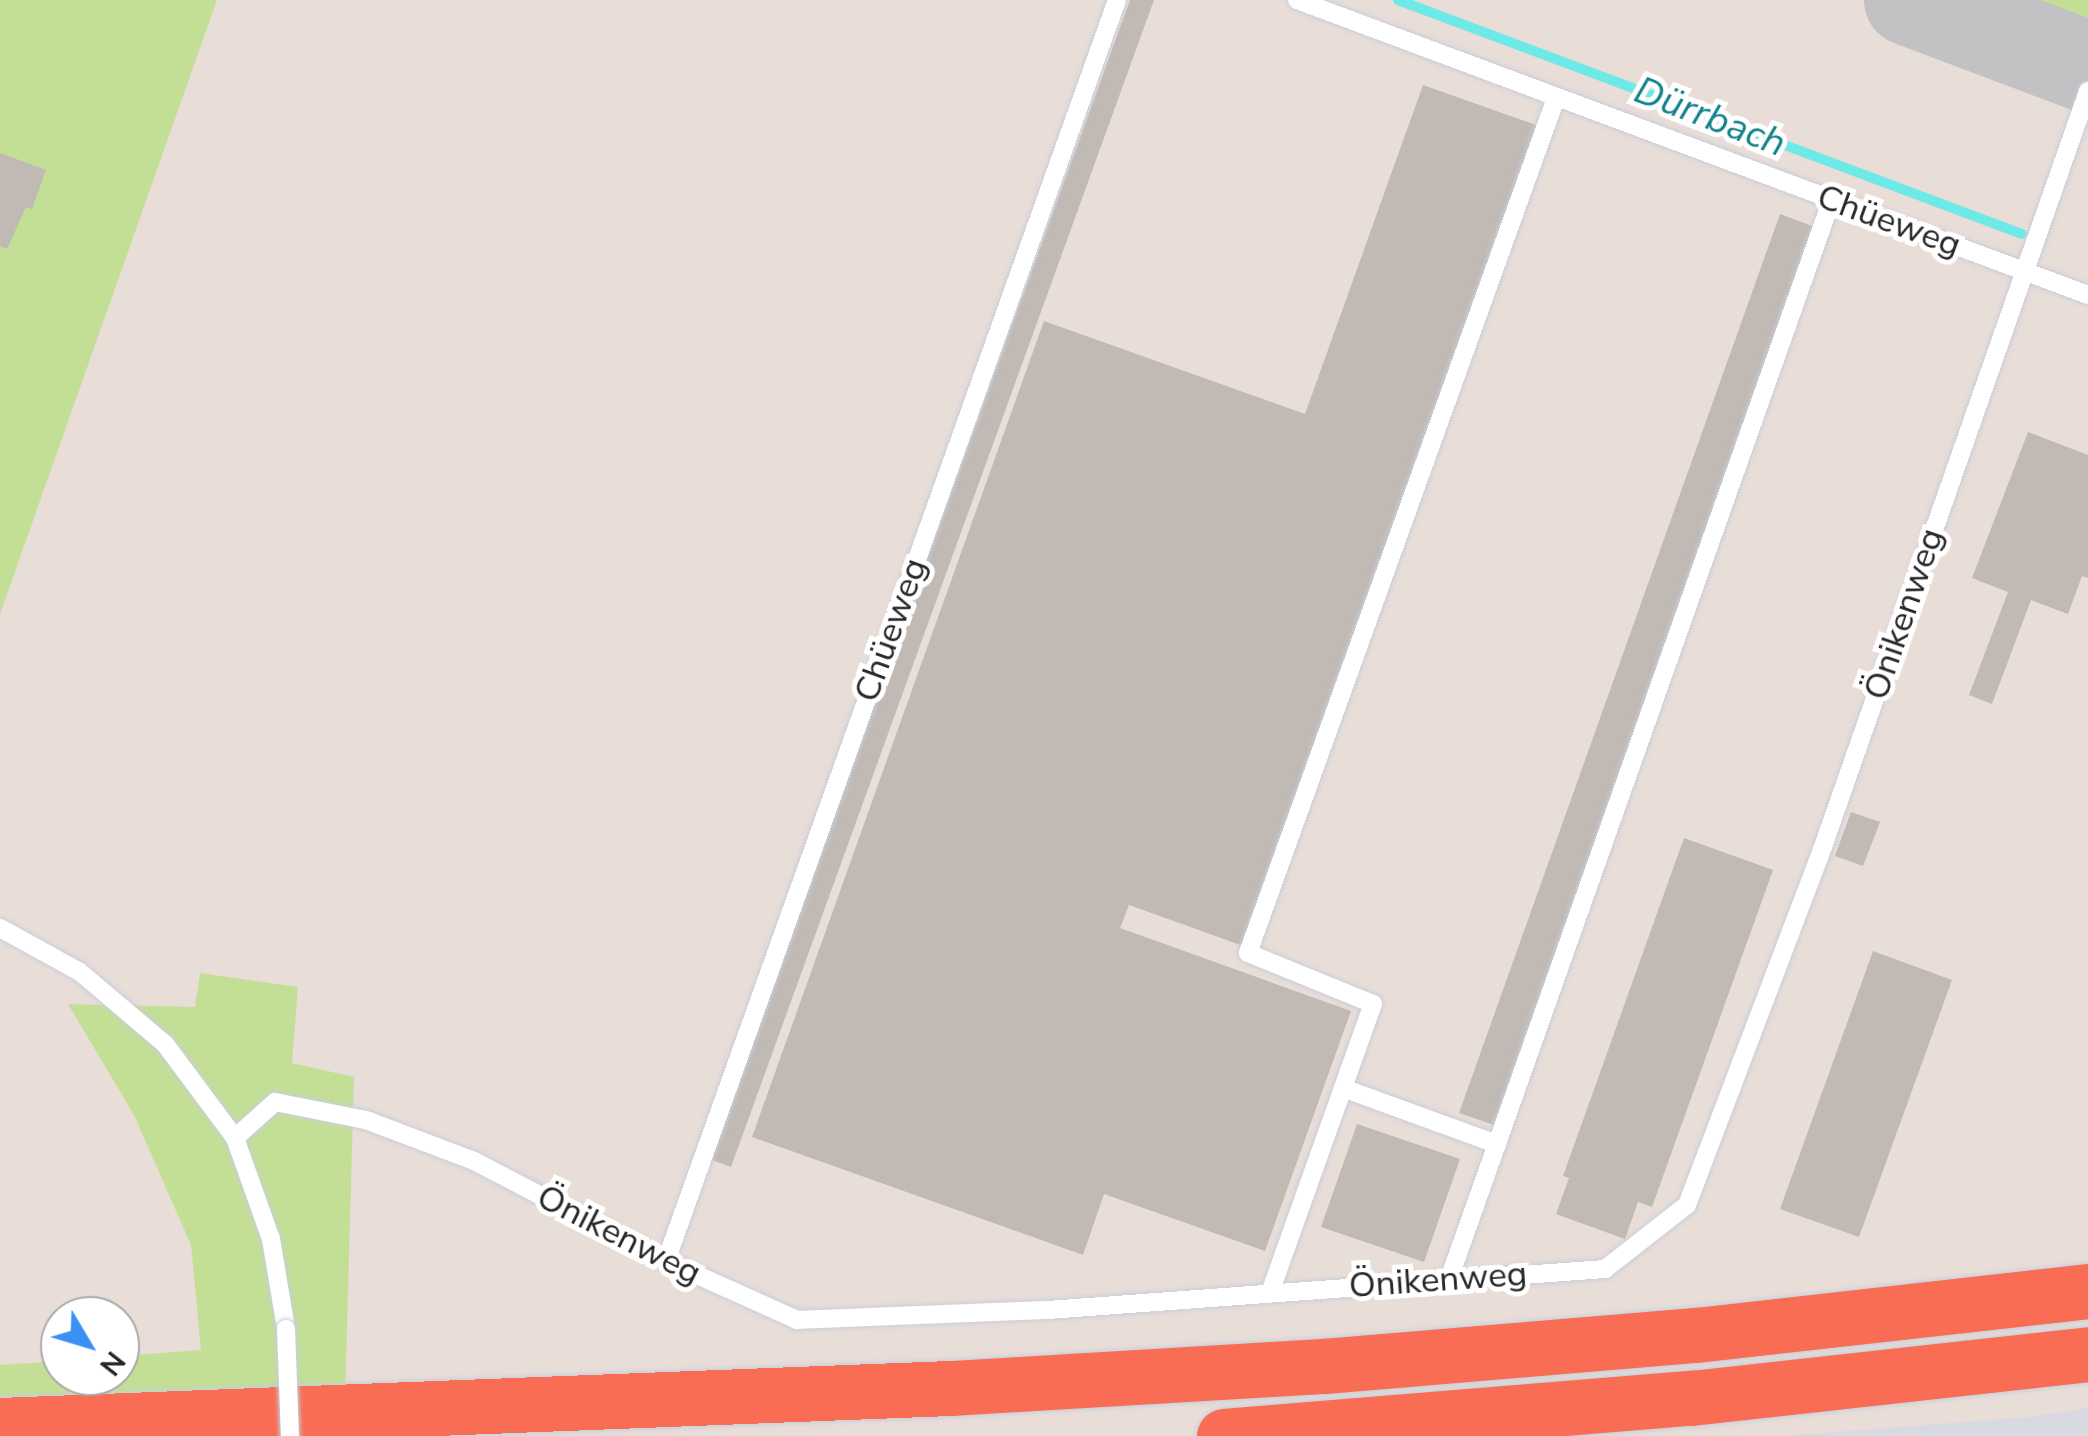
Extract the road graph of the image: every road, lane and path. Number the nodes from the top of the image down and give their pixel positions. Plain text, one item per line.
1 (1117, 0) edge
2 (1297, 0) edge
3 (2088, 91) edge
4 (1556, 98) junction
5 (1832, 200) junction
6 (2025, 270) junction
7 (2088, 294) edge
8 (0, 928) edge
9 (1343, 1088) junction
10 (235, 1138) junction
11 (1497, 1144) junction
12 (666, 1261) junction
13 (1448, 1282) junction
14 (1271, 1290) junction
15 (2088, 1292) edge
16 (2088, 1354) edge
17 (0, 1425) edge
18 (290, 1436) edge
19 (1224, 1436) edge

1 - 12 lane, Chüeweg
2 - 4 lane, Chüeweg
3 - 6 lane, Önikenweg
4 - 5 lane, Chüeweg
4 - 9 lane
5 - 6 lane, Chüeweg
5 - 11 lane
6 - 7 lane, Chüeweg
6 - 13 lane, Önikenweg
8 - 10 lane
9 - 11 lane
9 - 14 lane
10 - 12 lane, Önikenweg
10 - 18 lane, bridge
11 - 13 lane
12 - 14 lane, Önikenweg
13 - 14 lane, Önikenweg
15 - 17 highway
16 - 19 highway

